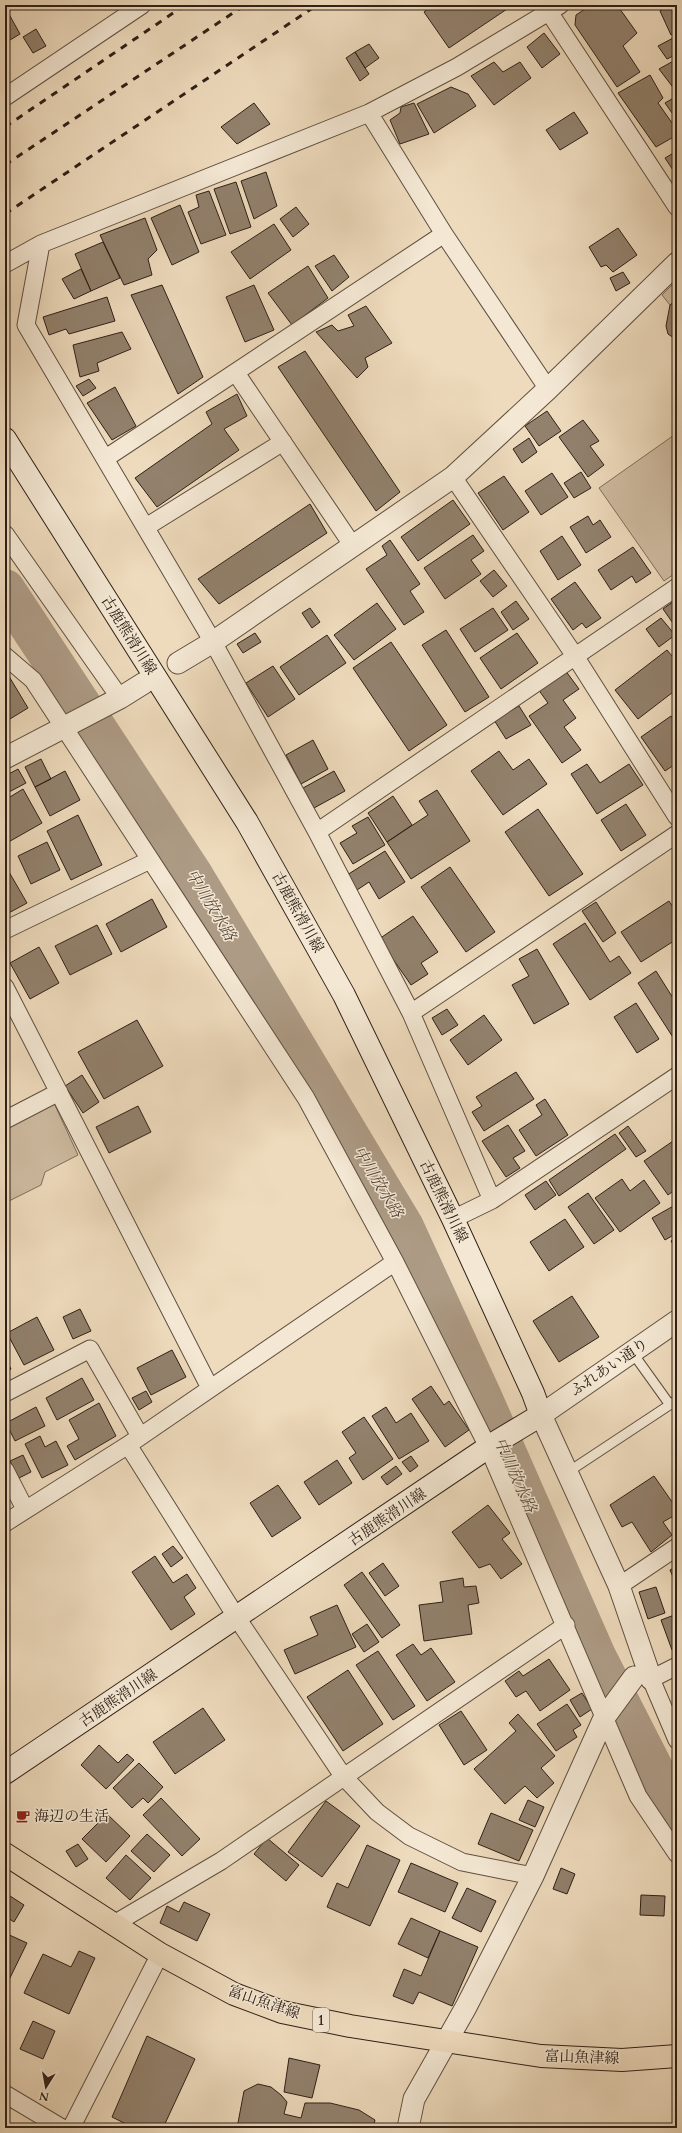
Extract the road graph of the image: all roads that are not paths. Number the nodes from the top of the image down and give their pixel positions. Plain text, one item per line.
1 (142, 5) edge
2 (555, 9) edge
3 (5, 97) edge
4 (369, 113) junction
5 (677, 206) edge
6 (444, 234) junction
7 (41, 244) junction
8 (677, 263) edge
9 (5, 264) edge
10 (236, 373) junction
11 (548, 389) junction
12 (5, 439) edge
13 (283, 442) junction
14 (106, 458) junction
15 (452, 477) junction
16 (146, 527) junction
17 (5, 534) edge
18 (353, 546) junction
19 (677, 587) edge
20 (213, 642) junction
21 (5, 656) edge
22 (574, 656) junction
23 (178, 663) dead end
24 (144, 684) dead end
25 (113, 702) junction
26 (66, 725) junction
27 (5, 758) edge
28 (677, 818) edge
29 (317, 832) junction
30 (677, 834) edge
31 (150, 860) junction
32 (5, 930) edge
33 (5, 987) edge
34 (411, 1012) junction
35 (677, 1076) edge
36 (59, 1092) junction
37 (5, 1120) edge
38 (492, 1200) junction
39 (453, 1219) junction
40 (395, 1262) junction
41 (677, 1321) edge
42 (632, 1352) junction
43 (210, 1388) junction
44 (5, 1393) edge
45 (673, 1402) edge
46 (533, 1419) junction
47 (134, 1440) junction
48 (492, 1445) junction
49 (5, 1470) edge
50 (568, 1472) junction
51 (25, 1509) junction
52 (5, 1523) edge
53 (677, 1547) edge
54 (619, 1586) junction
55 (237, 1618) junction
56 (566, 1625) junction
57 (677, 1666) edge
58 (642, 1678) junction
59 (606, 1717) junction
60 (677, 1740) edge
61 (5, 1774) edge
62 (343, 1776) junction
63 (5, 1854) edge
64 (677, 1854) edge
65 (533, 1876) junction
66 (114, 1924) junction
67 (160, 1954) junction
68 (447, 2042) junction
69 (677, 2056) edge
70 (5, 2094) edge
71 (62, 2128) edge
72 (71, 2128) edge
73 (408, 2128) edge

1 - 3 street
2 - 4 street
2 - 5 street
4 - 6 street
4 - 7 street
6 - 10 street
6 - 11 street
7 - 9 street
7 - 14 street
8 - 11 street
10 - 13 street
10 - 14 street
11 - 15 street
12 - 39 main road, 古鹿熊滑川線
13 - 16 street
13 - 18 street
14 - 16 street
15 - 18 street
15 - 22 street
16 - 20 street
17 - 25 street
18 - 20 street
19 - 22 street
20 - 23 street
20 - 29 street
21 - 26 street
22 - 28 street
22 - 29 street
24 - 25 street
25 - 26 street
26 - 27 street
26 - 31 street
29 - 34 street
30 - 34 street
31 - 32 street
31 - 40 street
33 - 36 street
34 - 38 street
35 - 38 street
36 - 37 street
36 - 43 street
38 - 39 street
39 - 46 main road, 古鹿熊滑川線
40 - 43 street
40 - 48 street
41 - 42 street, ふれあい通り
42 - 45 lane
42 - 46 street, ふれあい通り
43 - 47 street
44 - 47 street
45 - 50 lane
46 - 48 main road, 古鹿熊滑川線
46 - 50 street
47 - 51 street
47 - 55 street
48 - 55 main road, 古鹿熊滑川線
48 - 56 street
49 - 51 street
50 - 54 street
51 - 52 street
53 - 54 street
54 - 58 street
55 - 61 main road, 古鹿熊滑川線
55 - 62 street
56 - 59 street
56 - 62 street
57 - 58 street
58 - 59 street
58 - 60 street
59 - 64 street
59 - 65 street
62 - 65 street
62 - 66 street
63 - 66 main road, 富山魚津線 / 1
65 - 68 street
66 - 67 main road, 富山魚津線 / 1
67 - 68 main road, 富山魚津線 / 1
67 - 72 street
68 - 69 main road, 富山魚津線 / 1
68 - 73 street
70 - 71 street

